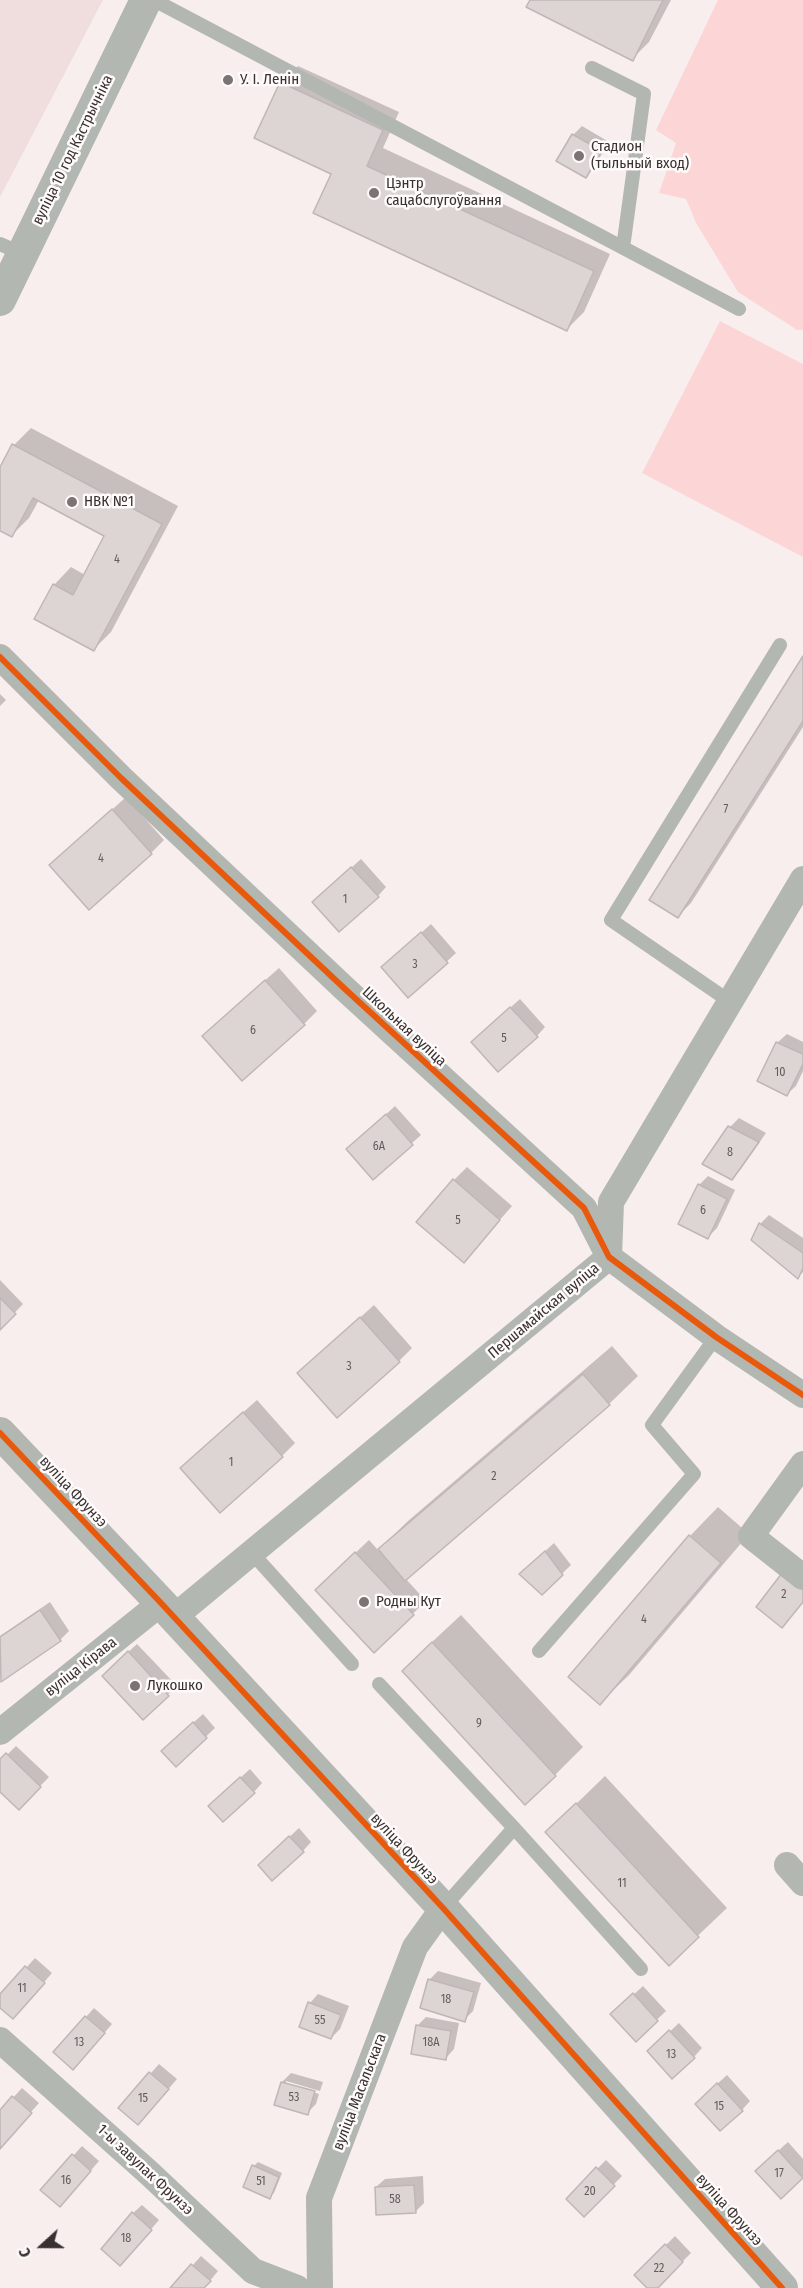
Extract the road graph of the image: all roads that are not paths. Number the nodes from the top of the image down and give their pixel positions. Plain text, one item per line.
1 (146, 0) edge
2 (154, 0) edge
3 (592, 68) dead end
4 (623, 248) junction
5 (11, 249) edge
6 (0, 300) edge
7 (739, 309) dead end
8 (780, 645) dead end
9 (0, 657) edge
10 (803, 879) edge
11 (732, 1002) junction
12 (609, 1257) junction
13 (716, 1337) junction
14 (803, 1395) edge
15 (0, 1433) edge
16 (803, 1464) edge
17 (252, 1553) junction
18 (803, 1577) edge
19 (168, 1610) junction
20 (540, 1651) dead end
21 (352, 1664) dead end
22 (379, 1684) dead end
23 (0, 1732) edge
24 (514, 1828) junction
25 (443, 1908) junction
26 (641, 1970) dead end
27 (0, 2040) edge
28 (297, 2288) edge
29 (320, 2288) edge
30 (782, 2288) edge

1 - 5 street, вуліца 10 год Кастрычніка
2 - 4 lane
3 - 4 lane
4 - 7 lane
5 - 6 street, вуліца 10 год Кастрычніка
8 - 11 lane
9 - 12 street, Школьная вуліца
10 - 11 street, Першамайская вуліца
11 - 12 street, Першамайская вуліца
12 - 13 street, Школьная вуліца
12 - 17 street, Першамайская вуліца
13 - 14 street, Школьная вуліца
13 - 20 lane
15 - 19 street, вуліца Фрунзэ
16 - 18 street
17 - 19 street, Першамайская вуліца
17 - 21 lane
19 - 23 street, вуліца Кірава
19 - 25 street, вуліца Фрунзэ
22 - 24 lane
24 - 25 lane
24 - 26 lane
25 - 29 street, вуліца Масальскага
25 - 30 street, вуліца Фрунзэ
27 - 28 street, 1-ы завулак Фрунзэ

